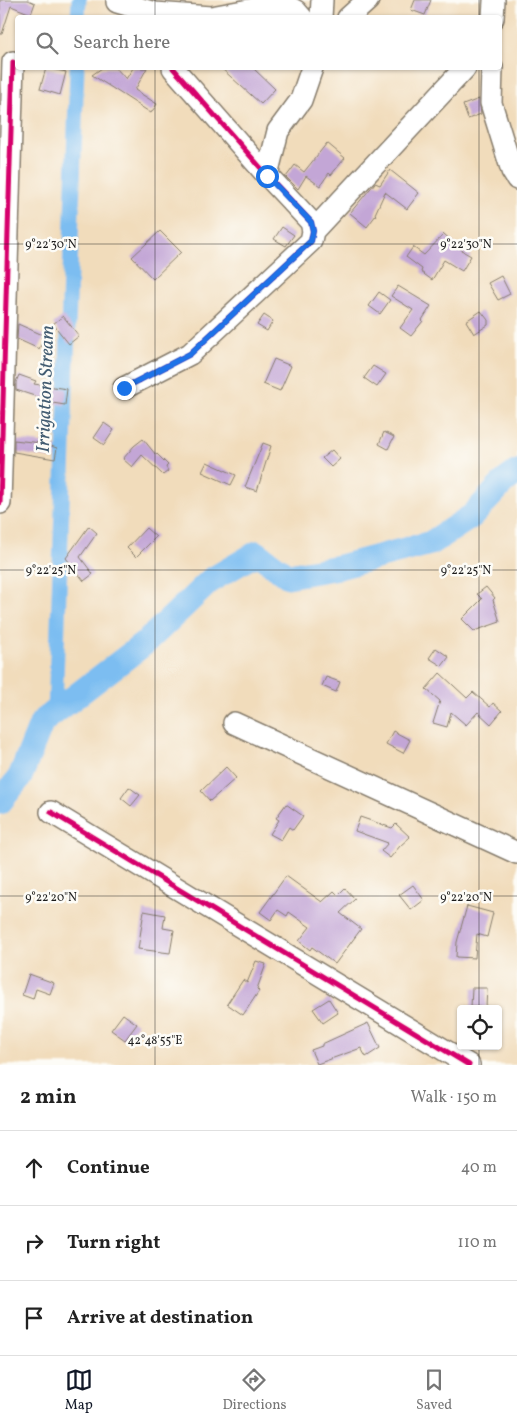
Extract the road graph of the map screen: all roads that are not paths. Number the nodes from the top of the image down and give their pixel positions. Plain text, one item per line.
1 (322, 0) edge
2 (368, 0) edge
3 (494, 0) edge
4 (120, 7) edge
5 (183, 15) edge
6 (222, 15) edge
7 (299, 15) edge
8 (321, 15) edge
9 (351, 15) edge
10 (493, 15) edge
11 (13, 62) dead end
12 (175, 70) edge
13 (311, 70) edge
14 (463, 70) edge
15 (492, 70) edge
16 (5, 154) edge
17 (267, 176) junction
18 (517, 179) edge
19 (313, 231) junction
20 (124, 388) dead end
21 (0, 503) edge
22 (234, 723) dead end
23 (51, 812) dead end
24 (517, 853) edge
25 (469, 1065) edge

1 - 8 street
2 - 9 street
3 - 10 street
4 - 5 street
6 - 7 street
11 - 16 street
12 - 17 street
13 - 17 street
14 - 19 street
15 - 18 street
16 - 21 street
17 - 19 street
19 - 20 street
22 - 24 street
23 - 25 street

